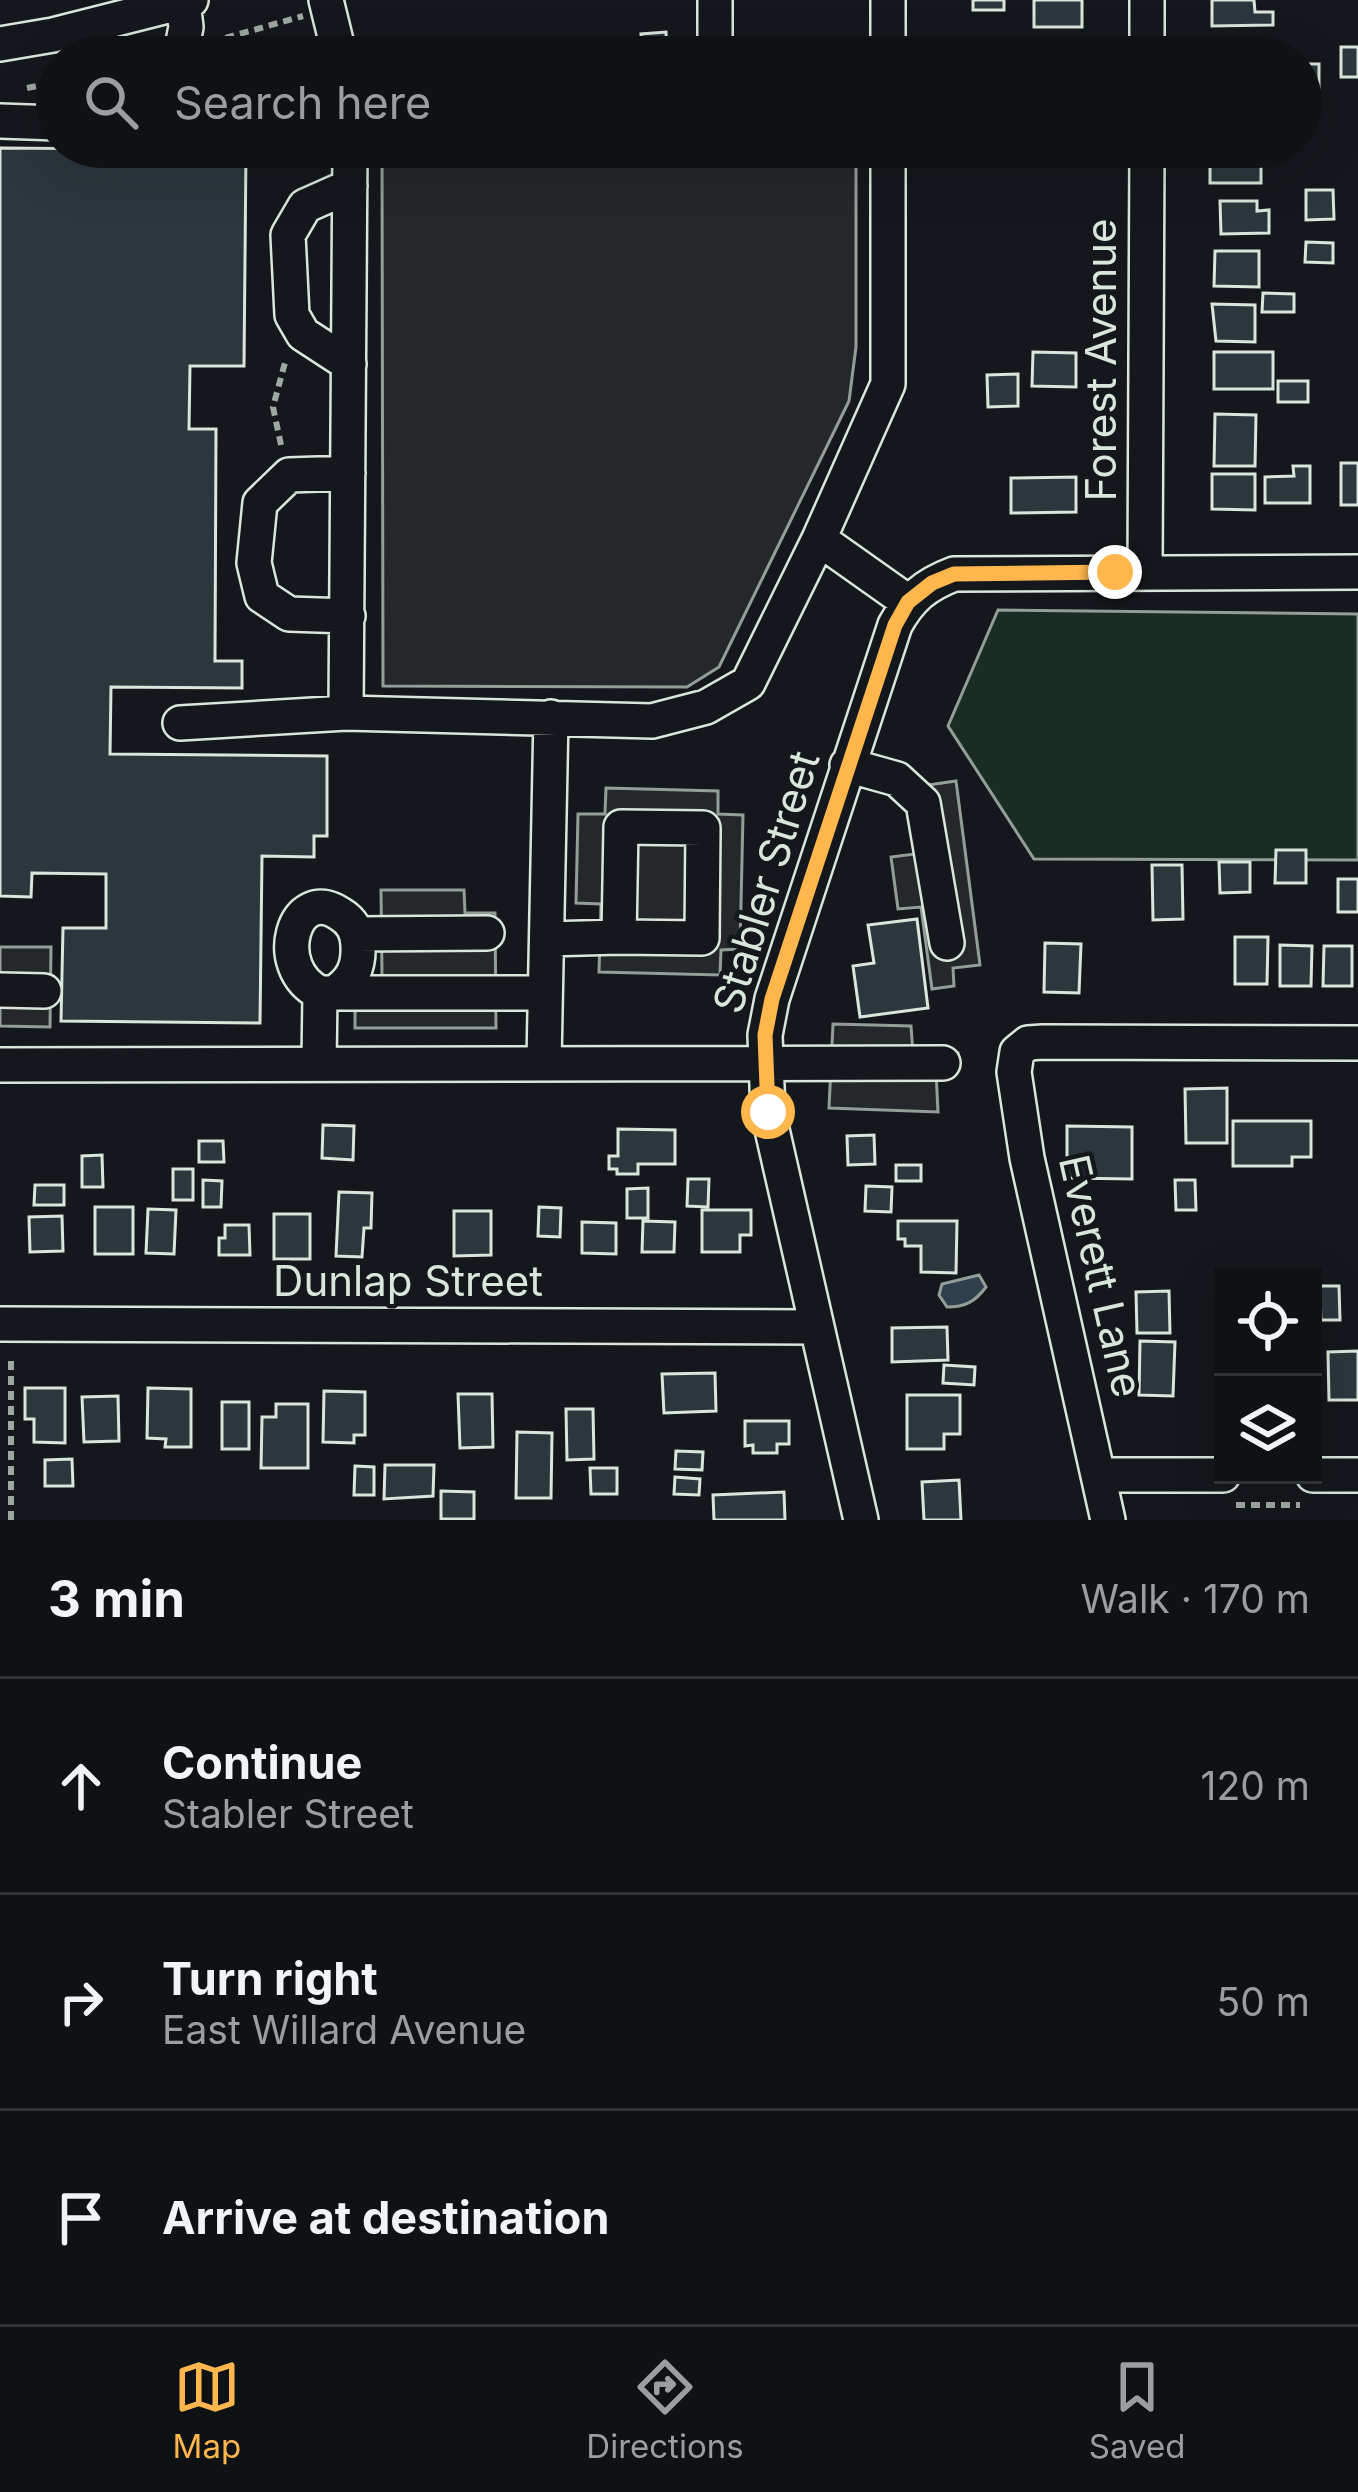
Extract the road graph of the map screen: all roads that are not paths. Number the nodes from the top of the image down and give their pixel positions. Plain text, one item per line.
1 (715, 0) edge
2 (887, 0) edge
3 (1147, 0) edge
4 (187, 1) edge
5 (327, 4) edge
6 (46, 36) edge
7 (184, 36) edge
8 (335, 36) edge
9 (715, 36) edge
10 (887, 36) edge
11 (1147, 36) edge
12 (36, 38) edge
13 (0, 44) edge
14 (0, 121) edge
15 (36, 122) edge
16 (350, 168) edge
17 (887, 168) edge
18 (1147, 168) edge
19 (350, 186) junction
20 (349, 364) junction
21 (348, 473) junction
22 (819, 539) junction
23 (1145, 572) junction
24 (1358, 572) edge
25 (901, 613) junction
26 (349, 616) junction
27 (346, 713) junction
28 (551, 717) junction
29 (180, 723) dead end
30 (847, 765) junction
31 (620, 928) dead end
32 (547, 929) junction
33 (487, 933) dead end
34 (357, 934) junction
35 (946, 943) dead end
36 (0, 990) edge
37 (44, 991) dead end
38 (327, 993) junction
39 (544, 993) junction
40 (1358, 1043) edge
41 (765, 1060) junction
42 (544, 1061) junction
43 (319, 1063) junction
44 (943, 1063) dead end
45 (0, 1065) edge
46 (816, 1328) junction
47 (6, 1338) edge
48 (1100, 1475) junction
49 (1358, 1475) edge
50 (1223, 1490) edge
51 (1313, 1490) edge
52 (861, 1520) edge
53 (1108, 1520) edge

1 - 9 street
2 - 10 street
3 - 11 street
4 - 6 street
4 - 7 street
5 - 8 street
12 - 13 street
14 - 15 street
16 - 19 street
17 - 22 street
18 - 23 street, Forest Avenue
19 - 20 street
19 - 20 street
20 - 21 street
21 - 26 street
21 - 26 street
22 - 25 street
22 - 28 street
23 - 24 street
23 - 25 street
25 - 30 street, Stabler Street
26 - 27 street
27 - 28 street
27 - 29 street
28 - 32 street
30 - 35 street
30 - 41 street, Stabler Street
31 - 32 street
32 - 39 street
33 - 34 street
34 - 38 street
34 - 38 street
36 - 37 street
38 - 39 street
38 - 43 street
39 - 42 street
40 - 48 street, Everett Lane
41 - 42 street
41 - 44 street
41 - 46 street, Stabler Street
42 - 43 street
43 - 45 street
46 - 47 street, Dunlap Street
46 - 52 street, Stabler Street
48 - 50 street
48 - 53 street, Everett Lane
49 - 51 street

